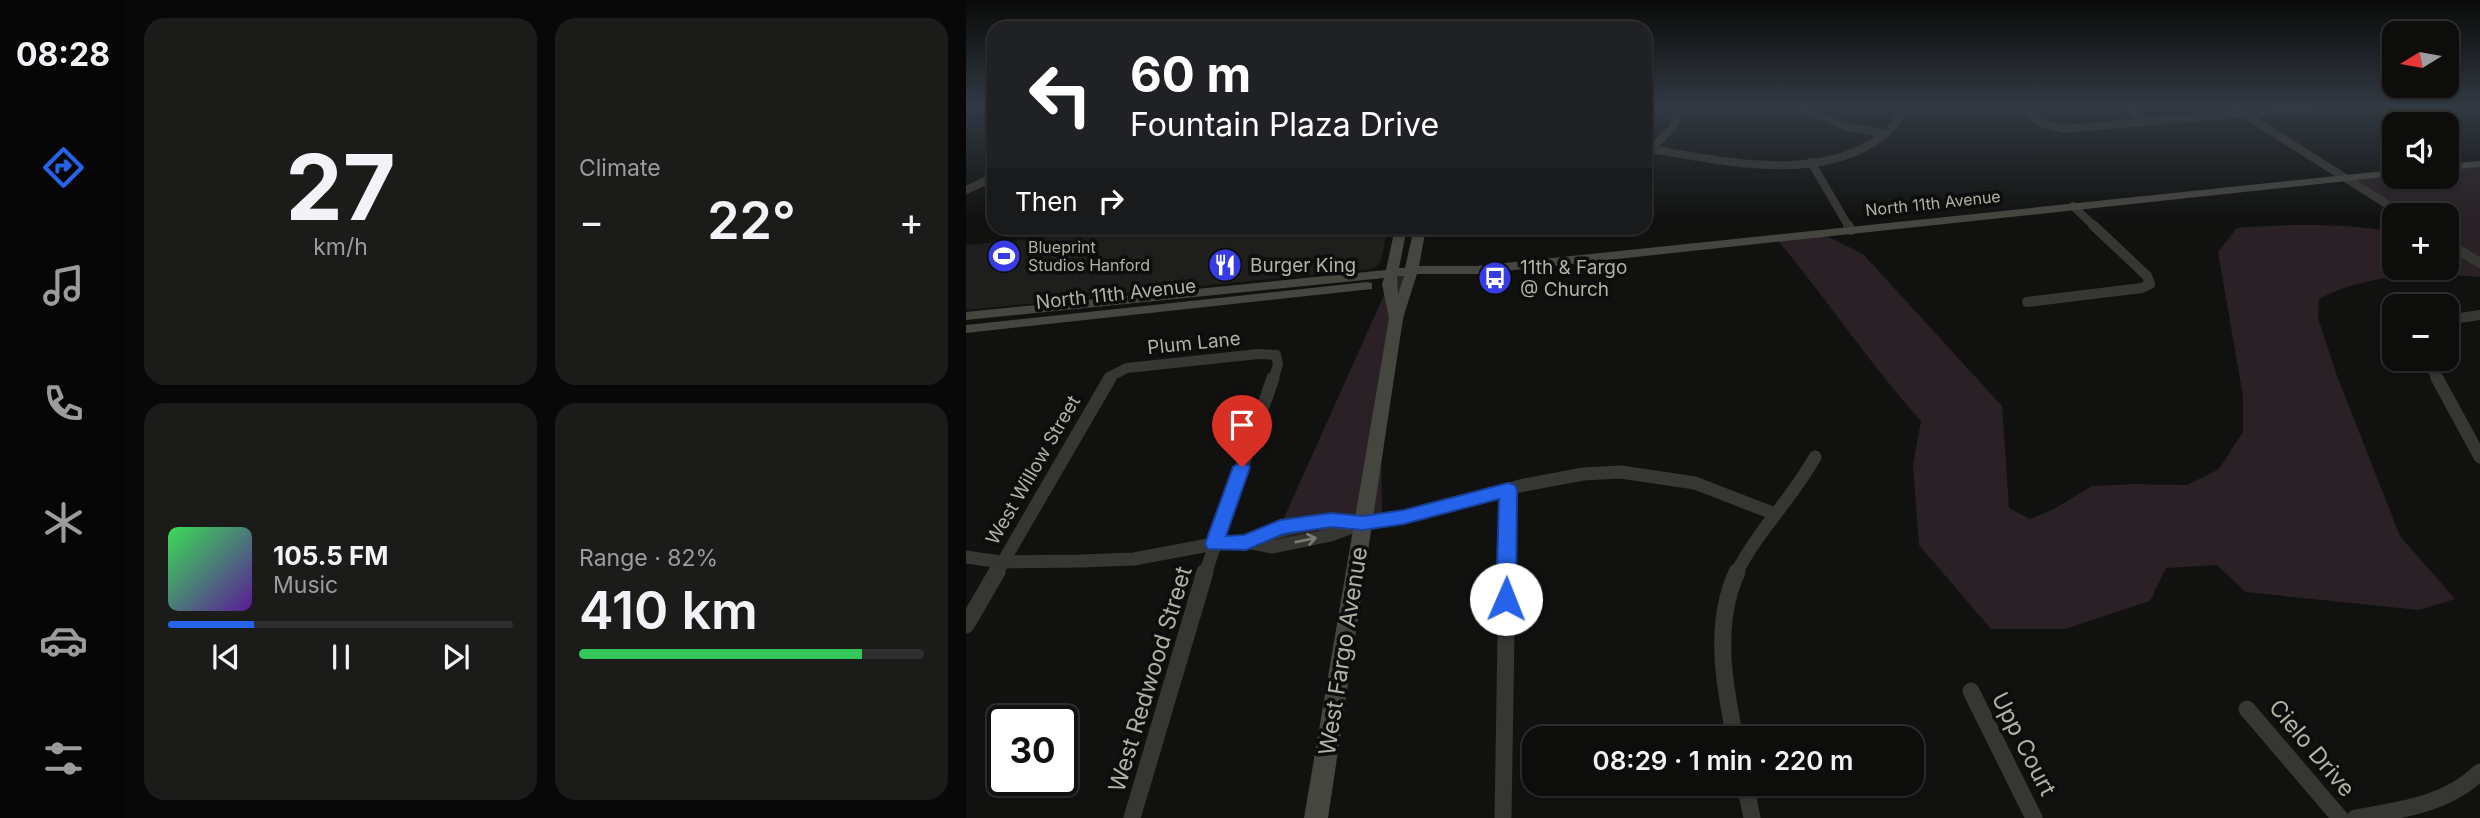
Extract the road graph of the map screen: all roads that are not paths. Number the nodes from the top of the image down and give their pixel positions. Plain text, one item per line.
1 (1873, 143) edge
2 (2291, 143) edge
3 (1652, 150) edge
4 (1811, 162) junction
5 (2480, 164) edge
6 (2459, 166) edge
7 (2382, 174) edge
8 (2345, 178) junction
9 (987, 180) edge
10 (966, 190) edge
11 (2385, 203) edge
12 (2073, 206) junction
13 (1851, 230) junction
14 (1400, 235) edge
15 (1419, 235) edge
16 (2459, 250) edge
17 (2480, 263) edge
18 (1411, 277) junction
19 (1391, 279) junction
20 (1167, 295) junction
21 (2027, 302) dead end
22 (2480, 315) edge
23 (966, 316) edge
24 (1396, 318) junction
25 (2459, 318) edge
26 (1010, 325) junction
27 (966, 329) edge
28 (1276, 355) joint
29 (2433, 371) edge
30 (1116, 372) joint
31 (1815, 457) dead end
32 (2480, 457) edge
33 (1508, 490) junction
34 (1775, 514) junction
35 (1363, 523) junction
36 (1246, 542) joint
37 (1214, 544) junction
38 (966, 557) edge
39 (1002, 562) junction
40 (966, 625) edge
41 (1970, 691) dead end
42 (2247, 709) dead end
43 (1733, 726) edge
44 (2480, 772) edge
45 (1747, 796) edge
46 (1132, 818) edge
47 (1315, 818) edge
48 (1503, 818) edge
49 (1752, 818) edge
50 (2034, 818) edge
51 (2340, 818) edge
52 (2354, 818) edge

1 - 4 street
2 - 8 street
3 - 4 street
4 - 13 street
5 - 6 main road
7 - 8 main road, North 11th Avenue
8 - 11 street
8 - 12 main road, North 11th Avenue
9 - 10 street
12 - 13 main road, North 11th Avenue
12 - 21 street
13 - 18 main road, North 11th Avenue
14 - 19 main road, West Fargo Avenue
15 - 18 main road, West Fargo Avenue
16 - 17 street
18 - 19 main road, North 11th Avenue
18 - 24 main road, West Fargo Avenue
19 - 20 main road, North 11th Avenue
19 - 24 main road, West Fargo Avenue
19 - 26 main road, North 11th Avenue
20 - 23 main road, North 11th Avenue
20 - 26 main road, North 11th Avenue
22 - 25 street
24 - 35 main road, West Fargo Avenue
26 - 27 main road, North 11th Avenue
28 - 30 street, Plum Lane
28 - 37 street, West Redwood Street
29 - 32 street
30 - 39 street, West Willow Street
31 - 34 street
33 - 34 street
33 - 35 street
33 - 48 street
34 - 43 street
35 - 36 street
35 - 47 main road, West Fargo Avenue
36 - 37 street
37 - 39 street
37 - 46 street, West Redwood Street
38 - 39 street
39 - 40 street, West Willow Street
41 - 50 street, Upp Court
42 - 51 street, Cielo Drive
44 - 52 street
45 - 49 street

